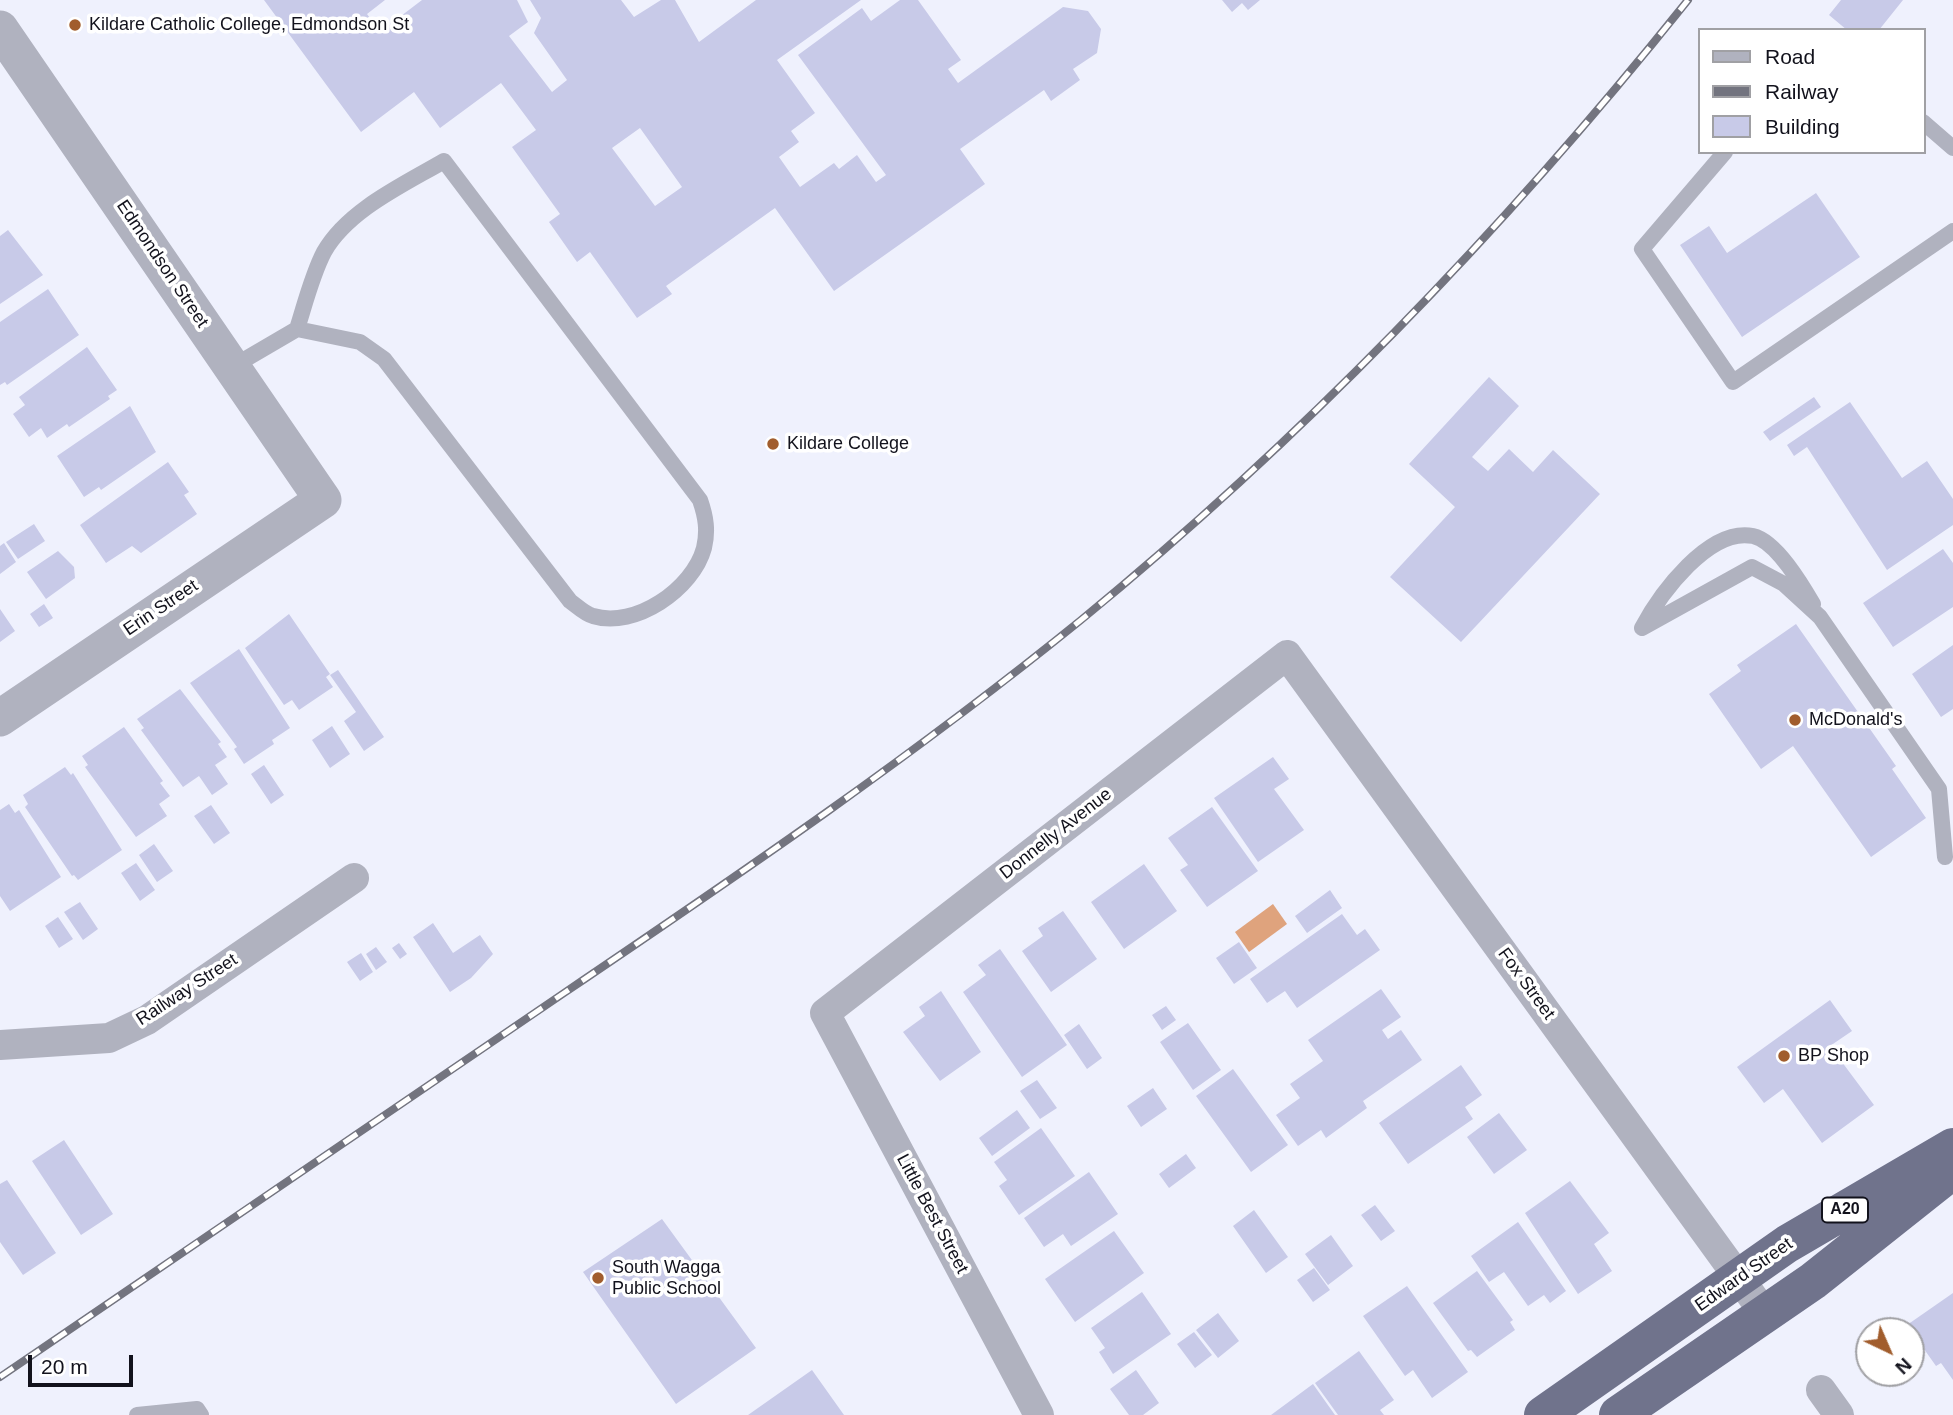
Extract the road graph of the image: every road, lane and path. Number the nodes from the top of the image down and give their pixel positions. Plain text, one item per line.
1 (0, 29) edge
2 (1925, 124) edge
3 (1953, 148) edge
4 (1723, 154) edge
5 (1953, 231) edge
6 (297, 329) junction
7 (232, 367) junction
8 (323, 500) joint
9 (1820, 617) junction
10 (1287, 654) joint
11 (0, 718) edge
12 (1945, 857) dead end
13 (354, 878) dead end
14 (825, 1013) joint
15 (0, 1045) edge
16 (1953, 1147) edge
17 (1953, 1170) edge
18 (1739, 1278) junction
19 (1765, 1314) junction
20 (1821, 1390) dead end
21 (137, 1415) edge
22 (201, 1415) edge
23 (1039, 1415) edge
24 (1543, 1415) edge
25 (1618, 1415) edge
26 (1839, 1415) edge

1 - 7 street, Edmondson Street
2 - 3 lane
4 - 5 lane
6 - 6 lane
6 - 7 lane
7 - 8 street, Edmondson Street
8 - 11 street, Erin Street
9 - 9 lane
9 - 12 lane
10 - 14 street, Donnelly Avenue
10 - 18 street, Fox Street
13 - 15 street, Railway Street
14 - 23 street, Little Best Street
16 - 18 highway, Edward Street / A20
17 - 19 highway, A20
18 - 19 street, Fox Street
18 - 24 highway, Edward Street / A20
19 - 25 highway, A20
20 - 26 street
21 - 22 lane

